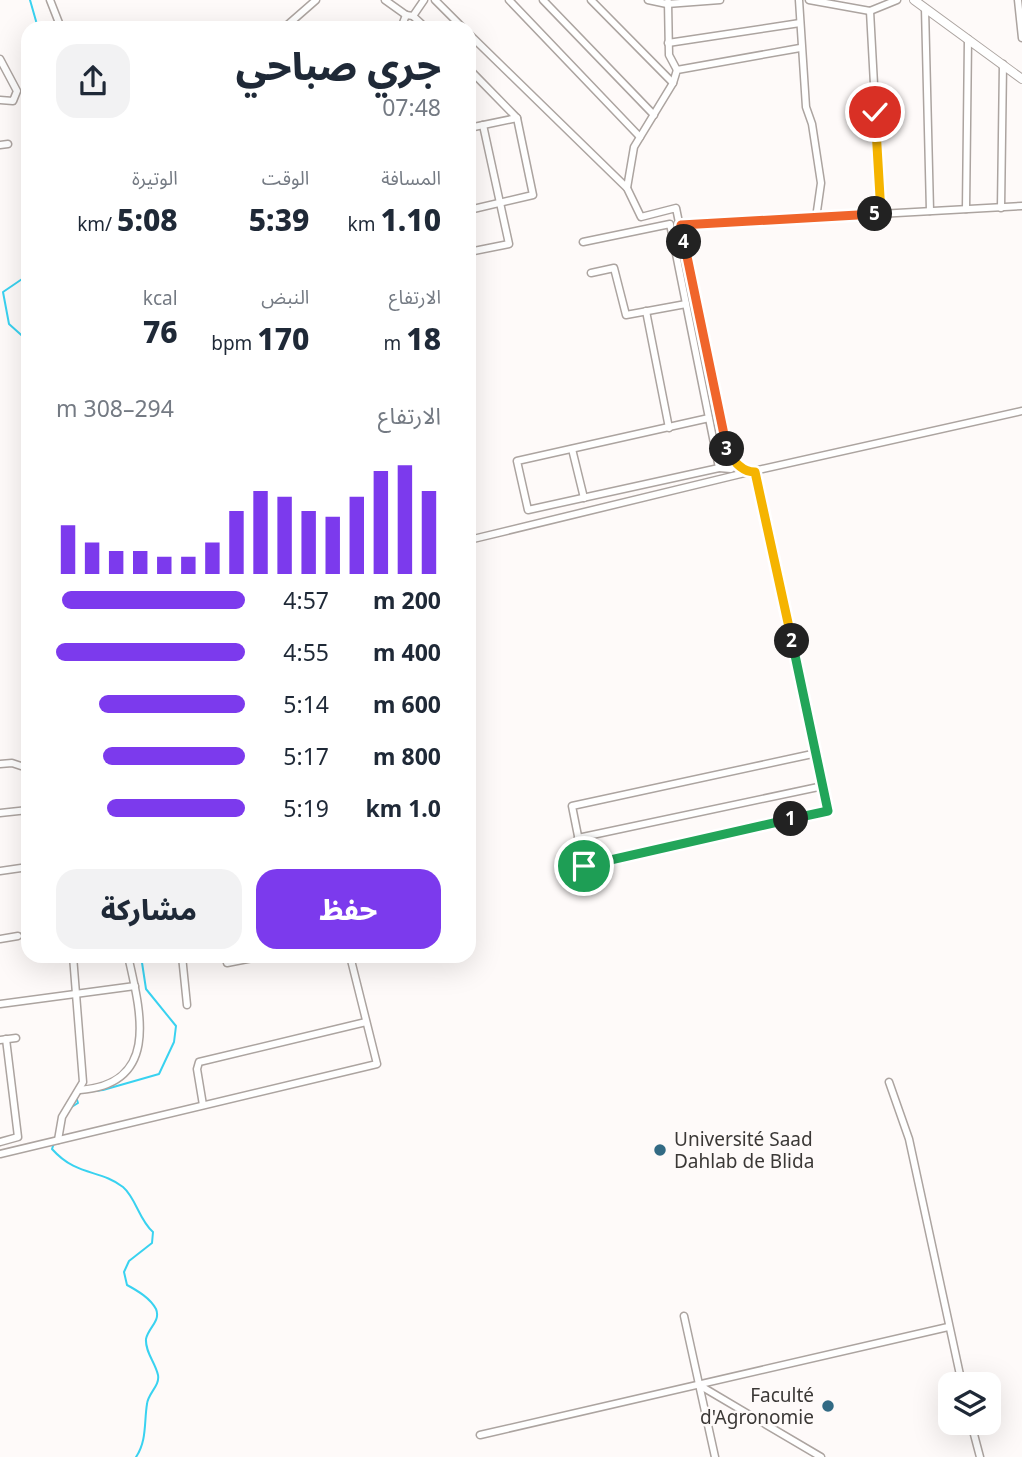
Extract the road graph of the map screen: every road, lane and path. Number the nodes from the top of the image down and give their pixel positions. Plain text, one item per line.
1 (50, 0) edge
2 (316, 0) edge
3 (385, 0) edge
4 (424, 0) edge
5 (435, 0) edge
6 (509, 0) edge
7 (543, 0) edge
8 (591, 0) edge
9 (648, 0) edge
10 (720, 0) edge
11 (799, 0) edge
12 (809, 0) edge
13 (897, 0) edge
14 (914, 0) edge
15 (1018, 0) edge
16 (668, 2) edge
17 (683, 2) edge
18 (925, 8) junction
19 (870, 11) junction
20 (409, 15) junction
21 (58, 21) edge
22 (292, 21) edge
23 (405, 21) edge
24 (417, 21) edge
25 (456, 21) edge
26 (800, 23) junction
27 (1022, 38) edge
28 (968, 39) junction
29 (476, 41) edge
30 (668, 43) junction
31 (800, 48) junction
32 (0, 59) edge
33 (1003, 64) junction
34 (677, 70) junction
35 (476, 76) edge
36 (1022, 79) edge
37 (673, 83) junction
38 (0, 100) edge
39 (654, 114) junction
40 (517, 118) junction
41 (483, 125) junction
42 (476, 126) edge
43 (639, 137) junction
44 (628, 188) junction
45 (500, 203) junction
46 (1022, 206) edge
47 (476, 208) edge
48 (1001, 208) junction
49 (966, 209) junction
50 (929, 211) junction
51 (881, 214) junction
52 (816, 218) junction
53 (681, 225) junction
54 (583, 242) dead end
55 (476, 251) edge
56 (591, 273) dead end
57 (686, 304) junction
58 (646, 311) junction
59 (1022, 411) edge
60 (709, 418) junction
61 (669, 428) junction
62 (572, 449) junction
63 (737, 464) junction
64 (719, 468) junction
65 (752, 472) junction
66 (731, 473) junction
67 (584, 498) junction
68 (476, 538) edge
69 (817, 753) junction
70 (0, 764) edge
71 (21, 766) dead end
72 (823, 786) junction
73 (21, 811) edge
74 (0, 813) edge
75 (578, 838) junction
76 (21, 868) dead end
77 (0, 871) edge
78 (18, 936) dead end
79 (0, 939) edge
80 (74, 963) edge
81 (130, 963) edge
82 (183, 963) edge
83 (352, 963) edge
84 (135, 986) junction
85 (78, 995) junction
86 (0, 1004) edge
87 (187, 1005) dead end
88 (366, 1022) junction
89 (16, 1038) dead end
90 (3, 1040) edge
91 (11, 1077) junction
92 (0, 1078) edge
93 (889, 1082) dead end
94 (80, 1090) junction
95 (203, 1105) junction
96 (58, 1140) junction
97 (0, 1142) edge
98 (0, 1154) edge
99 (684, 1316) dead end
100 (948, 1328) junction
101 (959, 1372) edge
102 (699, 1385) junction
103 (480, 1435) dead end
104 (974, 1435) edge
105 (715, 1457) edge
106 (821, 1457) edge
107 (980, 1457) edge

1 - 21 street
2 - 22 street
3 - 20 street
4 - 20 street
5 - 25 street
6 - 43 street
7 - 39 street
8 - 37 street
9 - 16 street
10 - 17 street
11 - 26 street
12 - 19 street
13 - 19 street
14 - 18 street
15 - 27 street
16 - 17 street
16 - 30 street
18 - 28 street
18 - 50 street
19 - 51 street
20 - 23 street
20 - 24 street
26 - 30 street
26 - 31 street
28 - 33 street
28 - 49 street
29 - 44 street
30 - 34 street
31 - 34 street
31 - 52 street
32 - 38 street
33 - 36 street
33 - 48 street
34 - 37 street
35 - 40 street
37 - 39 street
39 - 43 street
40 - 41 street
40 - 45 street
41 - 42 street
41 - 45 street
43 - 44 street
44 - 53 street
45 - 47 street
45 - 55 street
46 - 48 street
48 - 49 street
49 - 50 street
50 - 51 street
51 - 52 street
52 - 53 street
53 - 63 street
54 - 57 street
56 - 58 street
57 - 58 street
57 - 60 street
58 - 61 street
59 - 65 street
60 - 61 street
60 - 64 street
61 - 62 street
62 - 67 street
62 - 67 street
63 - 65 street
63 - 66 street
64 - 66 street
64 - 67 street
65 - 66 street
65 - 69 street
66 - 68 street
69 - 72 street
69 - 75 street
70 - 71 street
72 - 75 street
72 - 75 street
73 - 74 street
76 - 77 street
78 - 79 street
80 - 85 street
81 - 84 street
82 - 87 street
83 - 88 street
84 - 85 street
84 - 94 street
85 - 86 street
85 - 94 street
88 - 95 street
88 - 95 street
89 - 90 street
90 - 91 street
91 - 92 street
91 - 97 street
93 - 100 street
94 - 96 street
95 - 96 street
96 - 98 street
99 - 102 street
100 - 101 street
100 - 102 street
102 - 103 street
102 - 105 street
102 - 106 street
104 - 107 street

